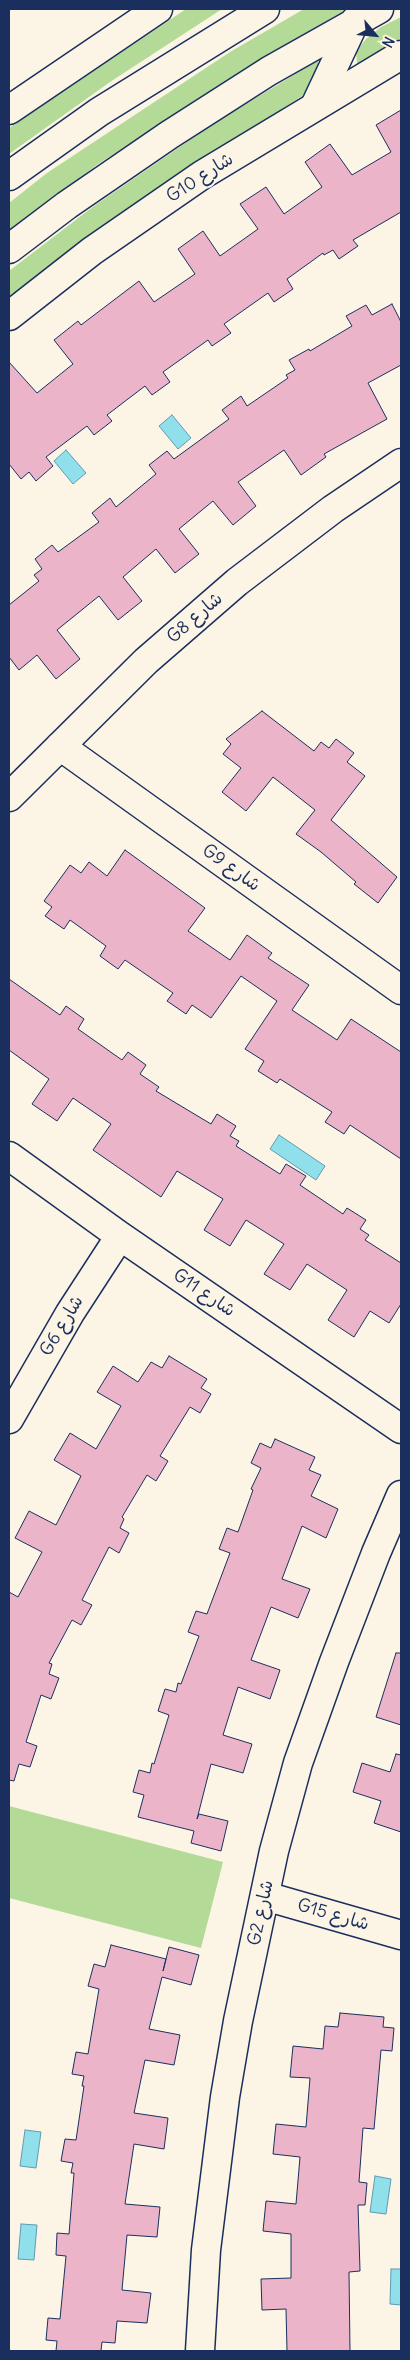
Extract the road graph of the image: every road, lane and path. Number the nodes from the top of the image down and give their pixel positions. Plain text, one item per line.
1 (158, 9) edge
2 (265, 9) edge
3 (379, 9) edge
4 (355, 21) junction
5 (401, 56) edge
6 (315, 106) junction
7 (9, 110) edge
8 (9, 176) edge
9 (9, 249) edge
10 (9, 316) edge
11 (401, 463) edge
12 (60, 746) junction
13 (9, 797) edge
14 (401, 990) edge
15 (9, 1156) edge
16 (120, 1236) junction
17 (9, 1420) edge
18 (401, 1429) edge
19 (401, 1495) edge
20 (265, 1896) junction
21 (401, 1934) edge
22 (200, 2351) edge

1 - 7 street
2 - 8 street
3 - 4 street
4 - 6 street
4 - 9 street
5 - 6 street, G10 شارع
6 - 10 street, G10 شارع
11 - 12 street, G8 شارع
12 - 13 street, G8 شارع
12 - 14 street, G9 شارع
15 - 16 street, G11 شارع
16 - 17 street, G6 شارع
16 - 18 street, G11 شارع
19 - 20 street, G2 شارع
20 - 21 street, G15 شارع
20 - 22 street, G2 شارع

